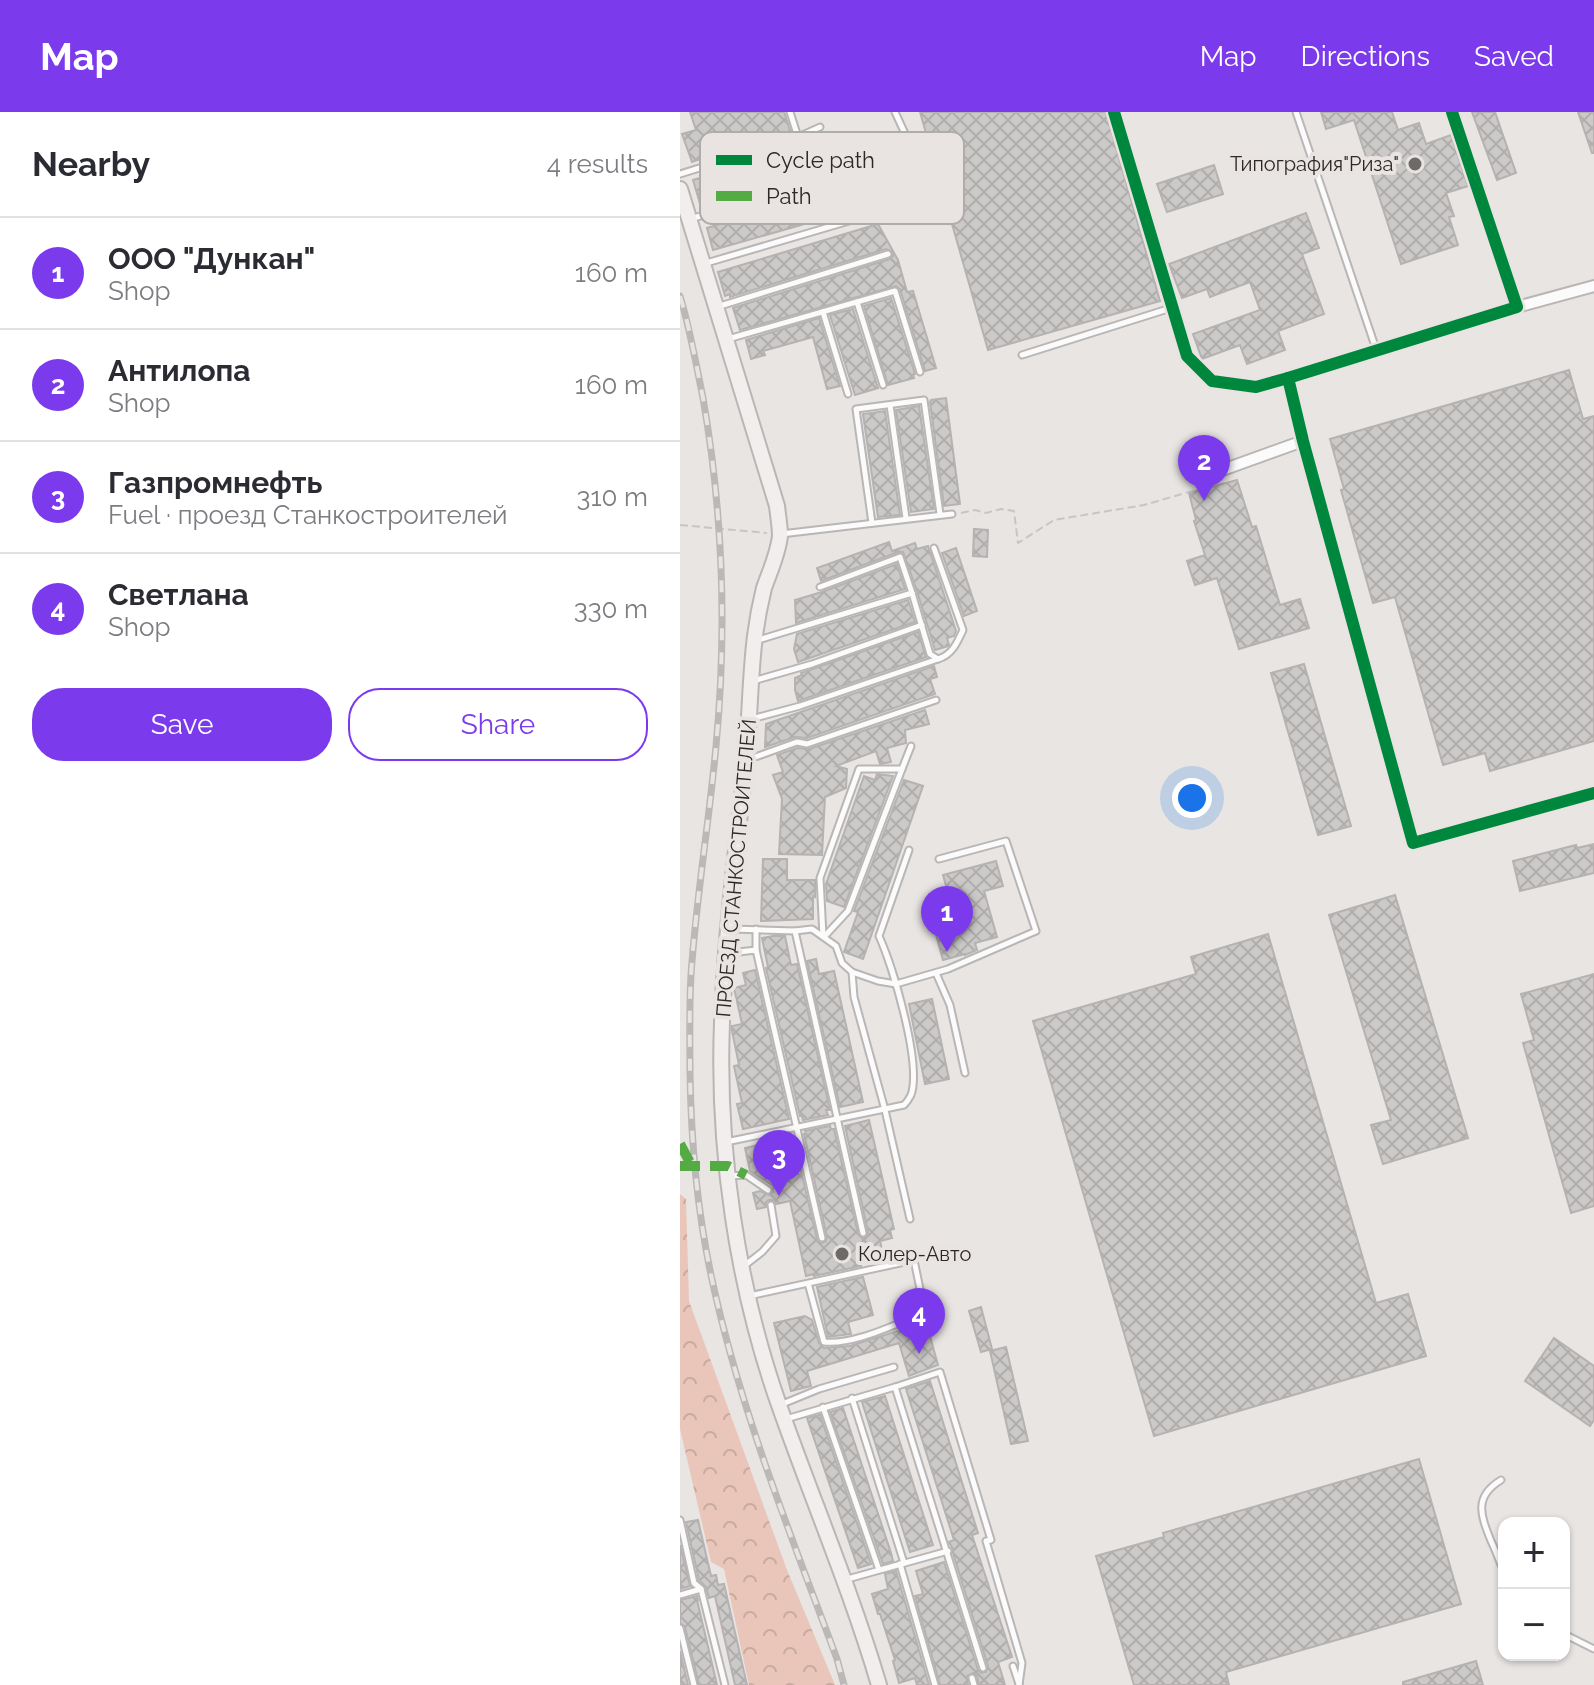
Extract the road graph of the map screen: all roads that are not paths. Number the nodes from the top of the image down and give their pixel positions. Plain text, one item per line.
1 (790, 112) edge
2 (895, 112) edge
3 (1114, 112) edge
4 (1296, 112) edge
5 (1452, 112) edge
6 (820, 127) dead end
7 (796, 132) edge
8 (809, 132) edge
9 (904, 132) edge
10 (700, 168) edge
11 (680, 174) edge
12 (680, 189) edge
13 (700, 217) edge
14 (689, 220) junction
15 (839, 224) edge
16 (888, 254) dead end
17 (702, 264) junction
18 (1594, 286) edge
19 (857, 302) junction
20 (715, 307) junction
21 (1517, 307) junction
22 (1172, 308) junction
23 (823, 312) junction
24 (727, 340) junction
25 (1377, 350) junction
26 (1022, 355) dead end
27 (920, 372) dead end
28 (1288, 378) junction
29 (883, 385) dead end
30 (848, 394) dead end
31 (890, 404) junction
32 (1303, 441) junction
33 (1203, 477) road end
34 (940, 514) junction
35 (952, 514) road end
36 (906, 518) junction
37 (872, 523) junction
38 (780, 534) junction
39 (934, 548) dead end
40 (820, 587) dead end
41 (912, 593) junction
42 (922, 625) junction
43 (754, 641) junction
44 (938, 659) junction
45 (752, 681) junction
46 (936, 700) dead end
47 (750, 719) junction
48 (911, 746) dead end
49 (746, 760) junction
50 (902, 769) junction
51 (1594, 793) edge
52 (909, 850) dead end
53 (939, 859) dead end
54 (727, 929) junction
55 (756, 929) junction
56 (795, 931) junction
57 (824, 937) junction
58 (756, 950) junction
59 (725, 954) junction
60 (852, 972) junction
61 (936, 973) junction
62 (896, 984) junction
63 (965, 1073) dead end
64 (885, 1110) junction
65 (837, 1119) junction
66 (796, 1127) junction
67 (725, 1142) junction
68 (729, 1176) junction
69 (768, 1190) dead end
70 (771, 1205) dead end
71 (910, 1219) dead end
72 (863, 1233) dead end
73 (822, 1238) dead end
74 (743, 1267) junction
75 (808, 1283) junction
76 (748, 1296) junction
77 (894, 1367) dead end
78 (895, 1387) junction
79 (852, 1398) junction
80 (823, 1407) junction
81 (782, 1412) junction
82 (1501, 1480) dead end
83 (680, 1520) edge
84 (681, 1528) edge
85 (948, 1551) junction
86 (1498, 1557) edge
87 (902, 1564) junction
88 (879, 1570) junction
89 (844, 1580) junction
90 (701, 1589) junction
91 (680, 1595) edge
92 (680, 1628) edge
93 (1570, 1637) edge
94 (1594, 1649) edge
95 (1013, 1666) dead end
96 (983, 1668) dead end
97 (694, 1685) edge
98 (725, 1685) edge
99 (879, 1685) edge
100 (935, 1685) edge
101 (1019, 1685) edge

1 - 7 lane
2 - 9 lane
3 - 22 street
4 - 25 lane
5 - 21 street
6 - 8 lane
10 - 11 lane
12 - 14 main road, ПРОЕЗД СТАНКОСТРОИТЕЛЕЙ
13 - 14 lane
14 - 17 main road, ПРОЕЗД СТАНКОСТРОИТЕЛЕЙ
15 - 17 lane
16 - 20 lane
17 - 20 main road, ПРОЕЗД СТАНКОСТРОИТЕЛЕЙ
18 - 21 street
19 - 23 lane
19 - 27 lane
19 - 29 lane
20 - 24 main road, ПРОЕЗД СТАНКОСТРОИТЕЛЕЙ
21 - 25 street
22 - 26 lane
22 - 28 street
23 - 24 lane
23 - 30 lane
24 - 38 main road, ПРОЕЗД СТАНКОСТРОИТЕЛЕЙ
25 - 28 street
28 - 32 street
31 - 34 lane
31 - 36 lane
31 - 37 lane
32 - 33 street
32 - 51 street
34 - 35 lane
34 - 36 lane
36 - 37 lane
37 - 38 lane
38 - 43 main road, ПРОЕЗД СТАНКОСТРОИТЕЛЕЙ
39 - 44 lane
40 - 41 lane
41 - 42 lane
41 - 43 lane
42 - 44 lane
42 - 45 lane
43 - 45 main road, ПРОЕЗД СТАНКОСТРОИТЕЛЕЙ
44 - 47 lane
45 - 47 main road, ПРОЕЗД СТАНКОСТРОИТЕЛЕЙ
46 - 49 lane
47 - 49 main road, ПРОЕЗД СТАНКОСТРОИТЕЛЕЙ
48 - 50 lane
49 - 54 main road, ПРОЕЗД СТАНКОСТРОИТЕЛЕЙ
50 - 57 lane
50 - 57 lane
52 - 62 lane
53 - 61 lane
54 - 55 lane
54 - 59 main road, ПРОЕЗД СТАНКОСТРОИТЕЛЕЙ
55 - 56 lane
55 - 58 lane
56 - 57 lane
56 - 65 lane
57 - 60 lane
58 - 59 lane
58 - 66 lane
59 - 67 main road, ПРОЕЗД СТАНКОСТРОИТЕЛЕЙ
60 - 62 lane
60 - 64 lane
61 - 62 lane
61 - 63 lane
62 - 64 lane
64 - 65 lane
64 - 71 lane
65 - 66 lane
65 - 72 lane
66 - 67 lane
66 - 73 lane
67 - 68 main road, ПРОЕЗД СТАНКОСТРОИТЕЛЕЙ
68 - 69 lane
68 - 74 main road, ПРОЕЗД СТАНКОСТРОИТЕЛЕЙ
70 - 74 lane
74 - 76 main road, ПРОЕЗД СТАНКОСТРОИТЕЛЕЙ
75 - 75 lane
75 - 76 lane
76 - 81 main road, ПРОЕЗД СТАНКОСТРОИТЕЛЕЙ
77 - 81 lane
78 - 79 lane
78 - 85 lane
78 - 101 lane
79 - 80 lane
79 - 87 lane
80 - 81 lane
80 - 88 lane
81 - 89 main road, ПРОЕЗД СТАНКОСТРОИТЕЛЕЙ
82 - 86 lane
83 - 84 lane
84 - 90 lane
85 - 87 lane
85 - 96 lane
87 - 88 lane
87 - 100 lane
88 - 89 lane
89 - 99 main road, ПРОЕЗД СТАНКОСТРОИТЕЛЕЙ
90 - 91 lane
90 - 98 lane
92 - 97 lane
93 - 94 lane
95 - 101 lane

